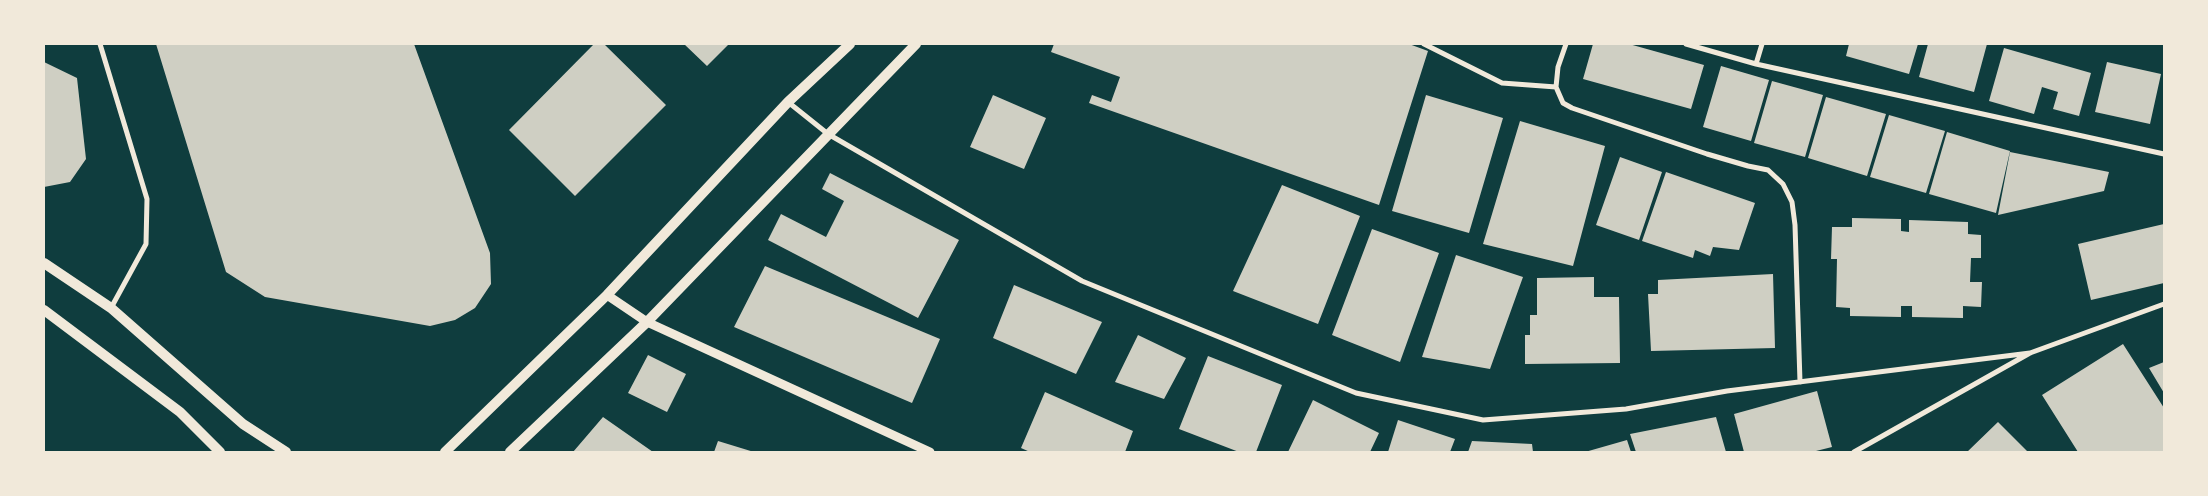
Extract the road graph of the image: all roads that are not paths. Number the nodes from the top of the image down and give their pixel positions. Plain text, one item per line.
1 (100, 44) edge
2 (850, 44) edge
3 (916, 44) edge
4 (1424, 44) edge
5 (1566, 44) edge
6 (1686, 44) edge
7 (1762, 44) edge
8 (1756, 64) junction
9 (1556, 87) junction
10 (788, 102) junction
11 (828, 134) junction
12 (2164, 154) edge
13 (44, 263) edge
14 (607, 295) junction
15 (2164, 304) edge
16 (111, 308) junction
17 (44, 310) edge
18 (647, 322) junction
19 (2030, 353) junction
20 (1800, 382) junction
21 (444, 451) edge
22 (220, 452) edge
23 (286, 452) edge
24 (510, 452) edge
25 (930, 452) edge
26 (1854, 452) edge

1 - 16 street
2 - 10 main road
3 - 11 main road
4 - 9 street
5 - 9 street
6 - 8 street
7 - 8 street
8 - 12 street
9 - 20 street
10 - 11 street
10 - 14 main road
11 - 18 main road
11 - 20 street
13 - 16 main road
14 - 18 street
14 - 21 main road
15 - 19 street
16 - 23 main road
17 - 22 main road
18 - 24 main road
18 - 25 street
19 - 20 street
19 - 26 street

